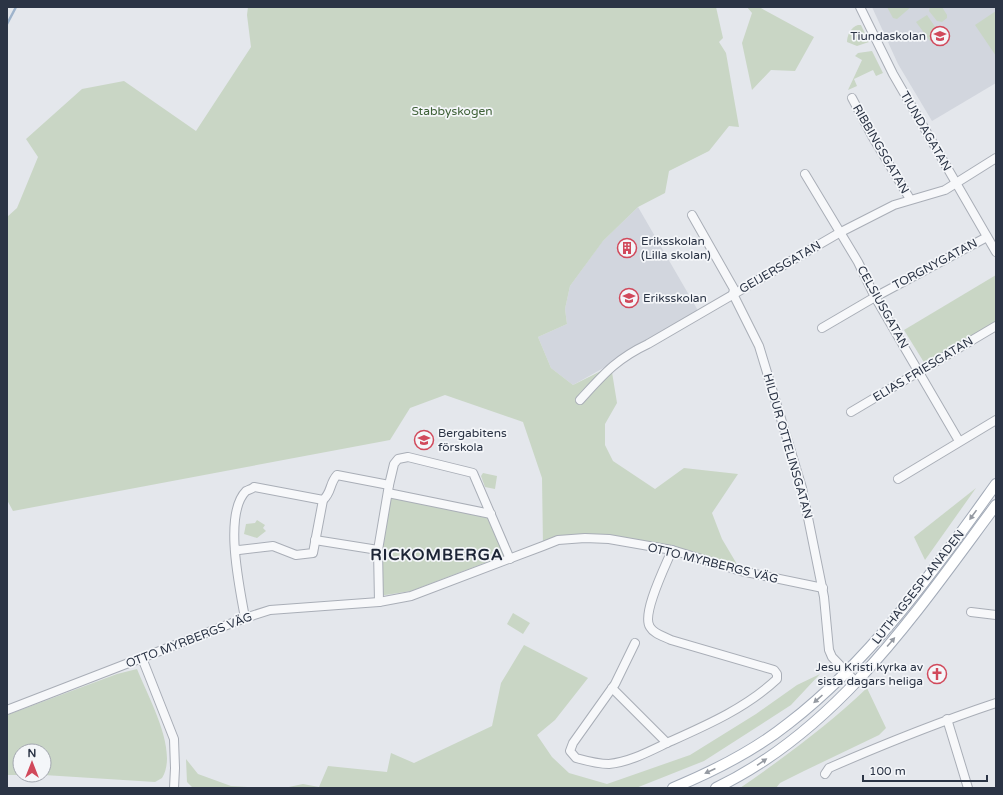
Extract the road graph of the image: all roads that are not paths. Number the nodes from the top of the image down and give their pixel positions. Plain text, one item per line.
1 (860, 7) edge
2 (852, 98) dead end
3 (996, 158) edge
4 (805, 174) dead end
5 (957, 182) junction
6 (910, 199) junction
7 (692, 215) dead end
8 (839, 233) junction
9 (987, 237) junction
10 (996, 252) edge
11 (733, 294) junction
12 (875, 297) junction
13 (996, 326) edge
14 (822, 328) dead end
15 (918, 372) junction
16 (580, 400) dead end
17 (851, 412) dead end
18 (996, 420) edge
19 (960, 441) junction
20 (898, 479) dead end
21 (996, 484) edge
22 (388, 489) junction
23 (323, 500) junction
24 (996, 505) edge
25 (491, 514) junction
26 (315, 540) junction
27 (235, 549) junction
28 (378, 550) junction
29 (672, 550) junction
30 (510, 559) junction
31 (822, 588) junction
32 (379, 602) junction
33 (971, 612) dead end
34 (996, 615) edge
35 (245, 618) junction
36 (635, 643) dead end
37 (142, 658) junction
38 (846, 672) junction
39 (856, 682) junction
40 (612, 688) junction
41 (996, 703) edge
42 (7, 710) edge
43 (947, 719) junction
44 (667, 743) junction
45 (825, 774) dead end
46 (174, 788) edge
47 (673, 788) edge
48 (716, 788) edge
49 (968, 788) edge

1 - 5 street, TIUNDAGATAN
2 - 6 street, RIBBINGSGATAN
3 - 5 street, GEIJERSGATAN
4 - 8 street, CELSIUSGATAN
5 - 6 street, GEIJERSGATAN
5 - 9 street, TIUNDAGATAN
6 - 8 street, GEIJERSGATAN
7 - 11 street, HILDUR OTTELINSGATAN
8 - 11 street, GEIJERSGATAN
8 - 12 street, CELSIUSGATAN
9 - 10 street, TIUNDAGATAN
9 - 12 street, TORGNYGATAN
11 - 16 street, GEIJERSGATAN
11 - 31 street, HILDUR OTTELINSGATAN
12 - 14 street, TORGNYGATAN
12 - 15 street, CELSIUSGATAN
13 - 15 street, ELIAS FRIESGATAN
15 - 17 street, ELIAS FRIESGATAN
15 - 19 street, CELSIUSGATAN
18 - 19 street
19 - 20 street
21 -> 38 main road, LUTHAGSESPLANADEN
22 - 23 street
22 - 25 street
22 - 25 street
22 - 28 street
23 - 26 street
23 - 27 street
39 -> 24 main road, LUTHAGSESPLANADEN
25 - 30 street
26 - 27 street
26 - 28 street
27 - 35 street
28 - 32 street
29 - 30 street, OTTO MYRBERGS VÄG
29 - 31 street, OTTO MYRBERGS VÄG
29 - 44 street
30 - 32 street, OTTO MYRBERGS VÄG
31 - 38 street, HILDUR OTTELINSGATAN
32 - 35 street, OTTO MYRBERGS VÄG
33 - 34 street
35 - 37 street, OTTO MYRBERGS VÄG
36 - 40 street
37 - 42 street, OTTO MYRBERGS VÄG
37 - 46 street
38 - 39 street, HILDUR OTTELINSGATAN
38 -> 47 main road, LUTHAGSESPLANADEN
48 -> 39 main road, LUTHAGSESPLANADEN
40 - 44 street
40 - 44 street
41 - 43 street
43 - 45 street
43 - 49 street

